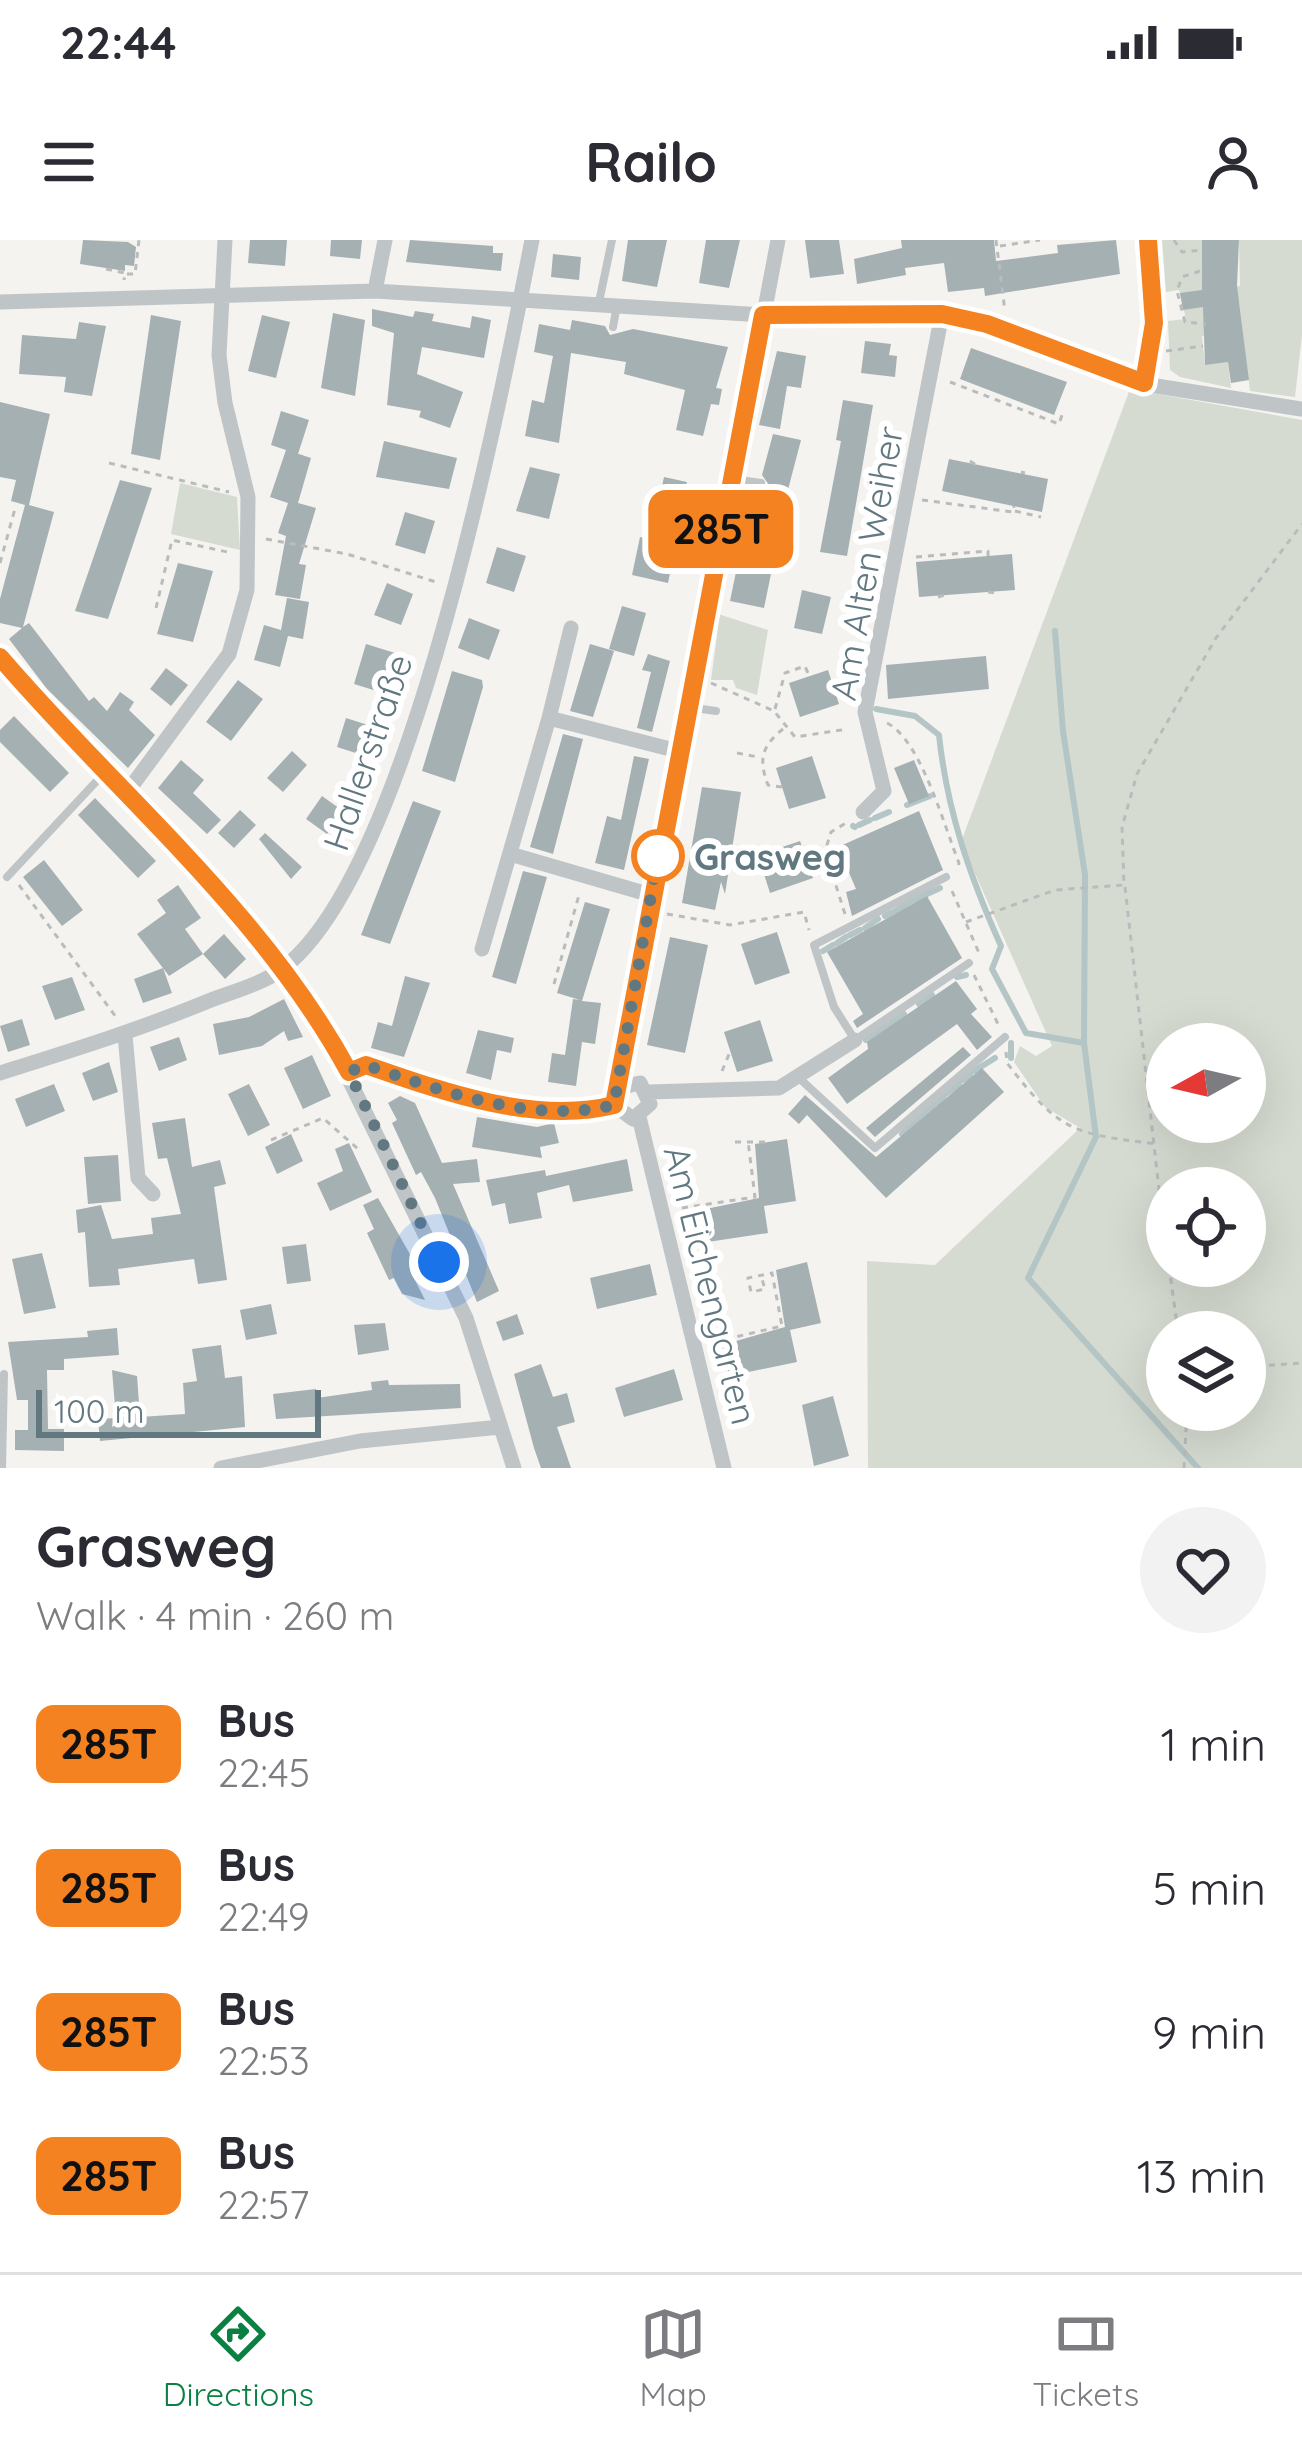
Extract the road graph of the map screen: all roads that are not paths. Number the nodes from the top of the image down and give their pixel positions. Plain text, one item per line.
1 (225, 240) edge
2 (385, 240) edge
3 (532, 240) edge
4 (612, 240) edge
5 (778, 240) edge
6 (1148, 240) edge
7 (375, 291) junction
8 (221, 294) junction
9 (521, 296) junction
10 (0, 302) edge
11 (599, 302) junction
12 (618, 304) junction
13 (942, 314) junction
14 (763, 315) junction
15 (613, 327) dead end
16 (1144, 383) junction
17 (1301, 409) edge
18 (731, 479) junction
19 (760, 483) dead end
20 (572, 628) dead end
21 (0, 657) edge
22 (687, 706) junction
23 (716, 711) dead end
24 (548, 718) junction
25 (678, 751) junction
26 (107, 770) junction
27 (128, 791) junction
28 (863, 812) road end
29 (510, 854) junction
30 (7, 877) road end
31 (946, 877) road end
32 (649, 903) junction
33 (482, 950) dead end
34 (969, 963) road end
35 (284, 967) junction
36 (125, 1035) junction
37 (1005, 1037) road end
38 (855, 1040) junction
39 (0, 1072) edge
40 (349, 1072) junction
41 (798, 1077) junction
42 (649, 1092) junction
43 (616, 1096) junction
44 (638, 1117) junction
45 (154, 1194) dead end
46 (4, 1374) dead end
47 (500, 1427) junction
48 (2, 1468) edge
49 (221, 1468) edge
50 (514, 1468) edge
51 (724, 1468) edge

1 - 8 street
2 - 7 street
3 - 9 street, Hallerstraße
4 - 11 lane
5 - 14 street
6 - 16 street
7 - 8 street
7 - 9 street
8 - 10 street
8 - 27 street
9 - 11 street
9 - 35 street, Hallerstraße
11 - 12 street
12 - 14 street
12 - 15 lane
13 - 14 street
13 - 16 street
13 - 28 street, Am Alten Weiher
14 - 18 street
16 - 17 street
18 - 19 lane
18 - 22 street
20 - 24 street
21 - 26 street
22 - 23 lane
22 - 25 street
24 - 25 street
24 - 29 street
25 - 32 street
26 - 27 street
26 - 30 lane
27 - 35 street
29 - 32 street
29 - 33 street
31 - 38 lane
32 - 43 street
34 - 38 lane
35 - 36 street, Hallerstraße
35 - 40 street
36 - 39 street, Hallerstraße
36 - 45 street
37 - 41 lane
38 - 41 street
40 - 43 street
40 - 47 street
41 - 42 street
42 - 43 street
42 - 44 street
43 - 44 street
44 - 51 street, Am Eichengarten
46 - 48 lane
47 - 49 street
47 - 50 street

